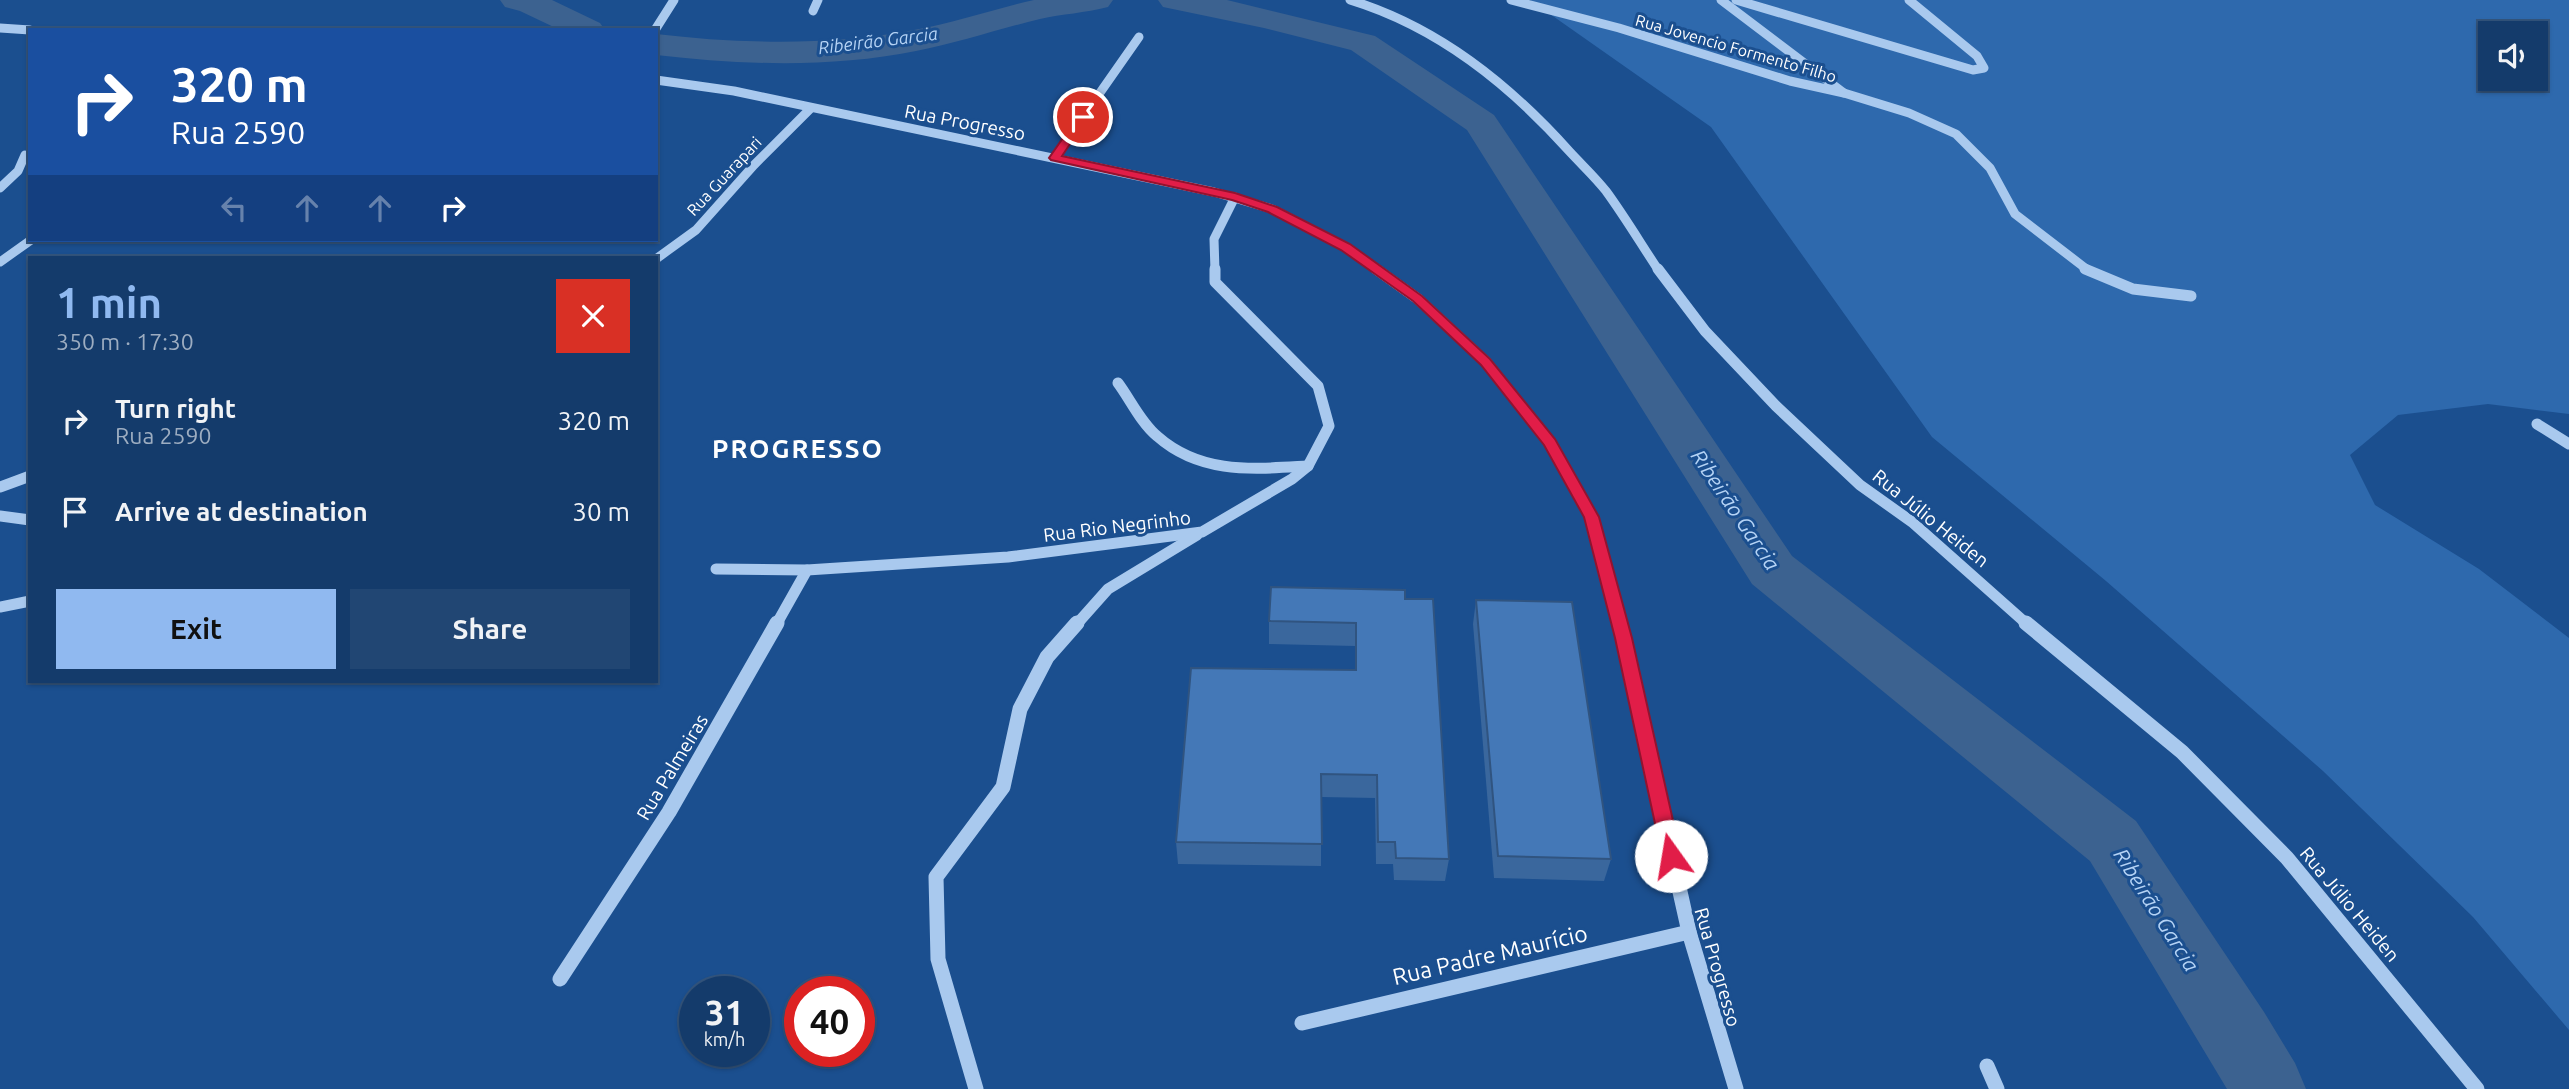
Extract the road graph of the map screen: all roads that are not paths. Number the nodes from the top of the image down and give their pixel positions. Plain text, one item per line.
1 (674, 0) edge
2 (818, 0) edge
3 (1350, 0) edge
4 (1511, 0) edge
5 (1721, 0) edge
6 (1736, 0) edge
7 (1909, 0) edge
8 (813, 11) dead end
9 (0, 28) edge
10 (656, 28) edge
11 (28, 30) edge
12 (1139, 37) dead end
13 (658, 80) edge
14 (1844, 93) junction
15 (810, 108) junction
16 (25, 155) dead end
17 (1055, 158) junction
18 (0, 188) edge
19 (1235, 197) junction
20 (28, 242) edge
21 (658, 258) edge
22 (0, 262) edge
23 (2191, 296) dead end
24 (1118, 383) dead end
25 (2537, 424) dead end
26 (2569, 444) edge
27 (1308, 466) junction
28 (28, 476) edge
29 (0, 487) edge
30 (0, 516) edge
31 (28, 520) edge
32 (1202, 533) junction
33 (716, 569) dead end
34 (807, 570) junction
35 (28, 601) edge
36 (0, 607) edge
37 (1689, 932) junction
38 (559, 979) dead end
39 (1302, 1023) dead end
40 (1987, 1066) dead end
41 (976, 1089) edge
42 (1735, 1089) edge
43 (1997, 1089) edge
44 (2477, 1089) edge

1 - 10 street
2 - 8 street
3 - 44 street, Rua Júlio Heiden
4 - 14 street, Rua Jovencio Formento Filho
5 - 14 street, Rua Jovencio Formento Filho
6 - 7 street
9 - 11 street
12 - 17 street
13 - 15 street, Rua Progresso
14 - 23 street
15 - 17 street, Rua Progresso
15 - 21 street, Rua Guarapari
16 - 18 street
17 - 19 street, Rua Progresso
19 - 27 street, Rua Rio Negrinho
19 - 37 street, Rua Progresso
20 - 22 street
24 - 27 street
25 - 26 street
27 - 32 street, Rua Rio Negrinho
28 - 29 street
30 - 31 street
32 - 34 street, Rua Rio Negrinho
32 - 41 street
33 - 34 street, Rua Rio Negrinho
34 - 38 street, Rua Palmeiras
35 - 36 street
37 - 39 street, Rua Padre Maurício
37 - 42 street, Rua Progresso
40 - 43 street

